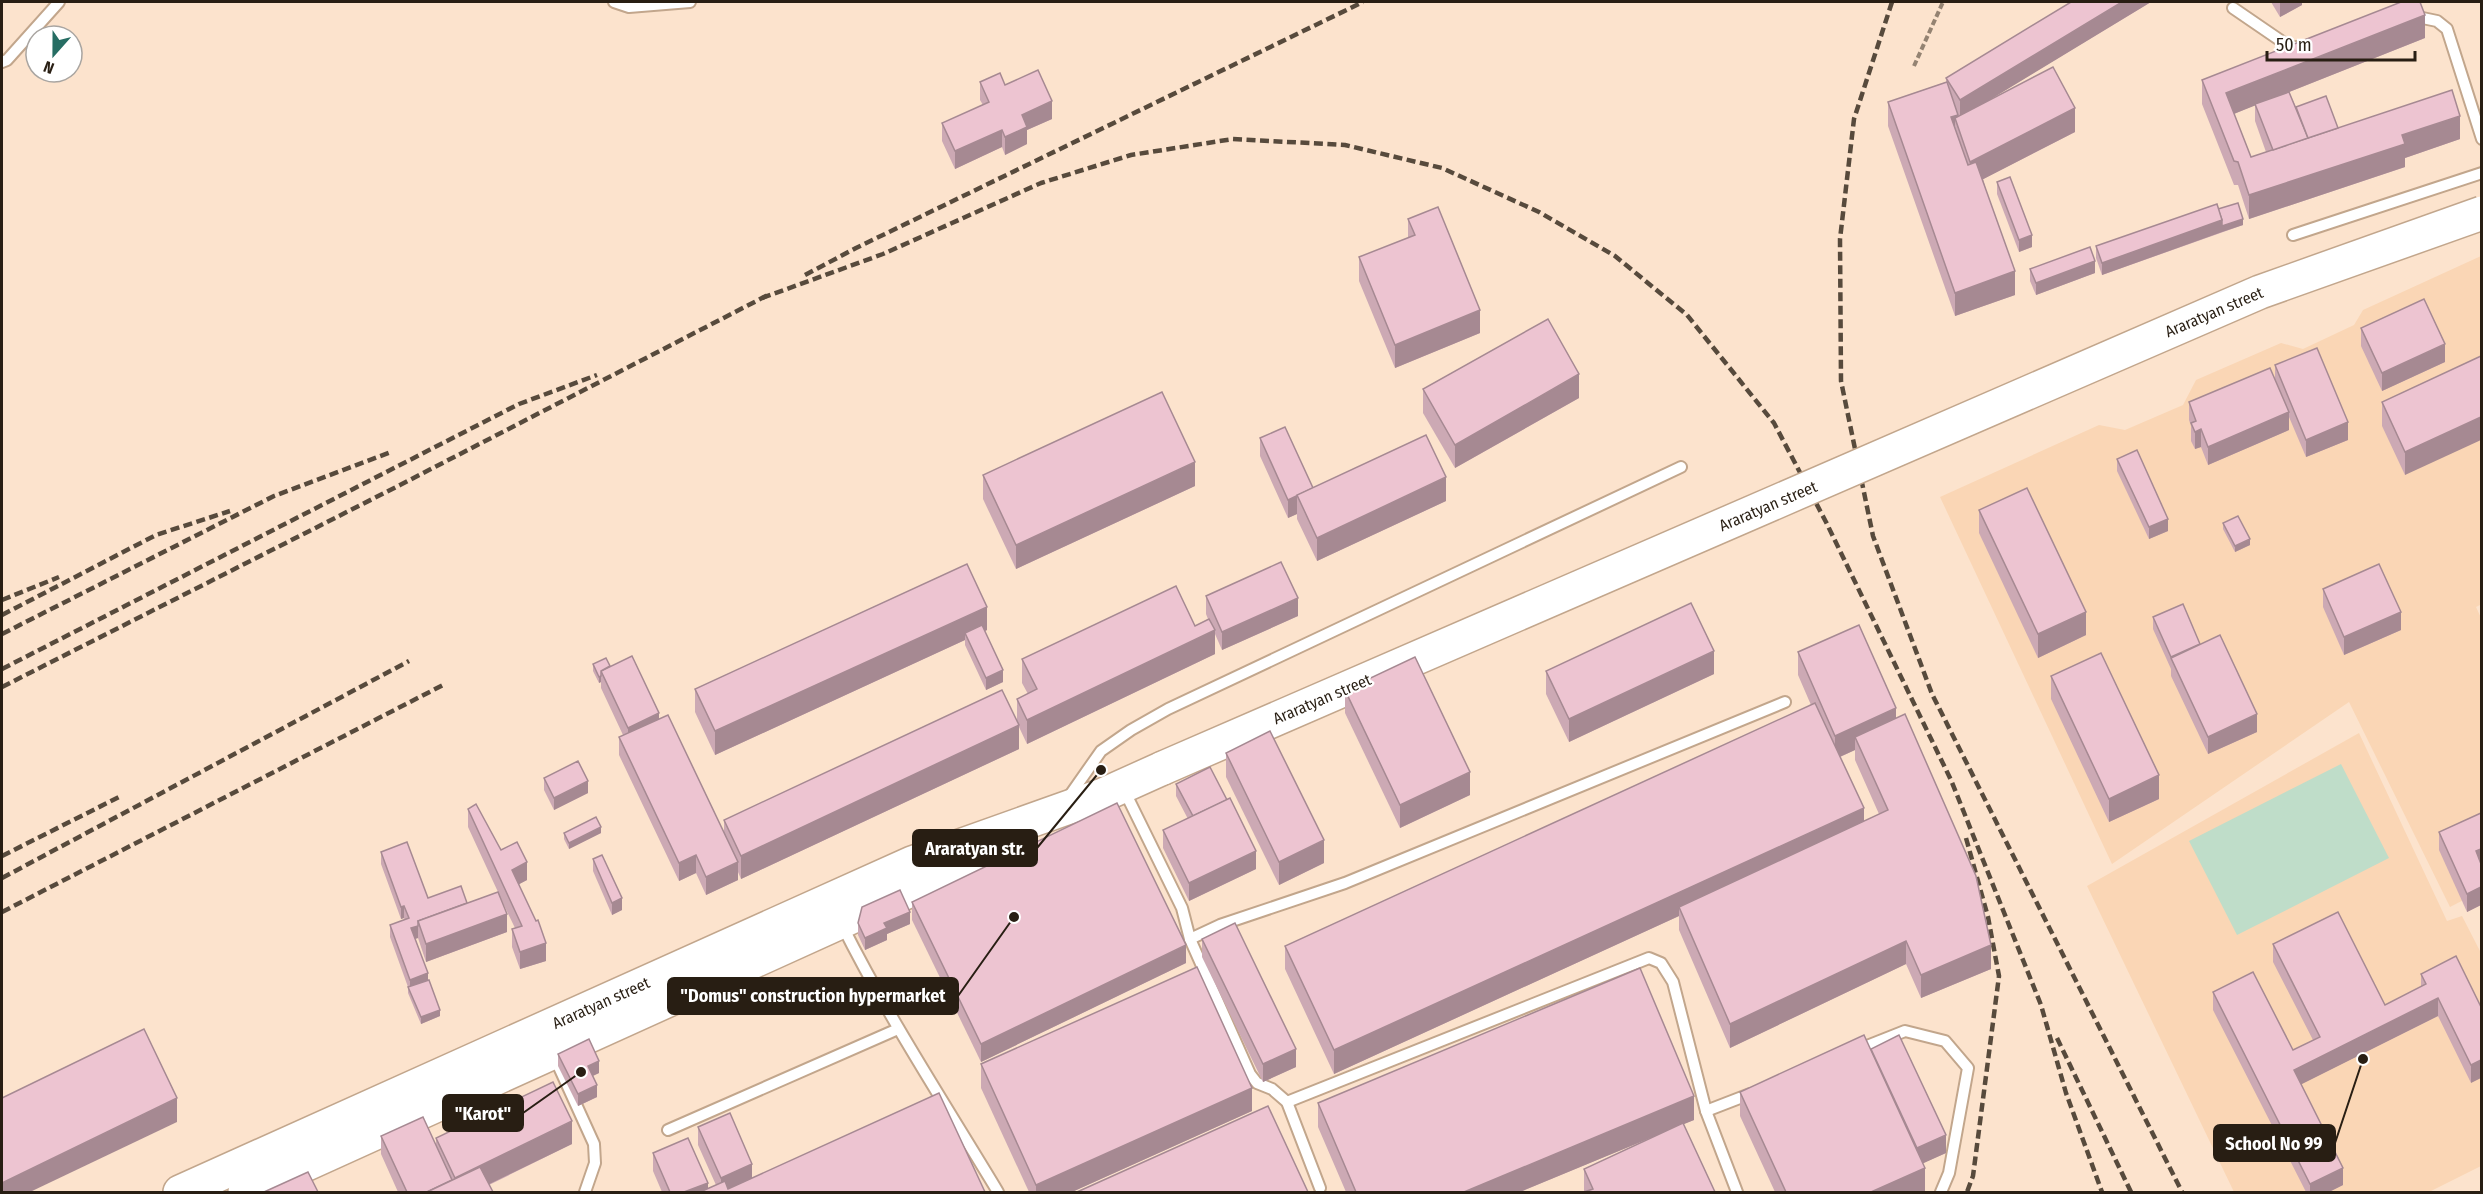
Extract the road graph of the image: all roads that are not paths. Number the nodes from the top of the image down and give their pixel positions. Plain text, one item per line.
1 (59, 2) edge
2 (614, 2) edge
3 (690, 2) edge
4 (2233, 8) dead end
5 (2400, 19) edge
6 (2309, 47) edge
7 (2, 62) edge
8 (2481, 139) edge
9 (2481, 172) edge
10 (2481, 213) edge
11 (2293, 235) dead end
12 (1681, 467) dead end
13 (1785, 702) dead end
14 (1122, 786) junction
15 (1059, 811) junction
16 (841, 922) junction
17 (1190, 939) junction
18 (898, 1029) junction
19 (552, 1053) junction
20 (1850, 1053) edge
21 (1761, 1089) edge
22 (1287, 1102) junction
23 (1706, 1112) junction
24 (668, 1130) dead end
25 (1320, 1188) dead end
26 (180, 1192) edge
27 (245, 1192) edge
28 (585, 1192) edge
29 (998, 1192) edge
30 (1737, 1192) edge
31 (1941, 1192) edge

1 - 7 lane
2 - 3 lane
4 - 6 lane
5 - 8 lane
9 - 11 lane
10 - 14 main road, Araratyan street, bridge
12 - 15 lane
13 - 17 lane
14 - 15 main road, Araratyan street
14 - 17 lane
15 - 16 main road, Araratyan street
15 - 26 main road, Araratyan street
16 - 18 lane
16 - 19 main road, Araratyan street
17 - 22 lane
18 - 24 lane
18 - 29 lane
19 - 27 main road, Araratyan street
19 - 28 lane
20 - 31 lane
21 - 23 lane
22 - 23 lane
22 - 25 lane
23 - 30 lane

